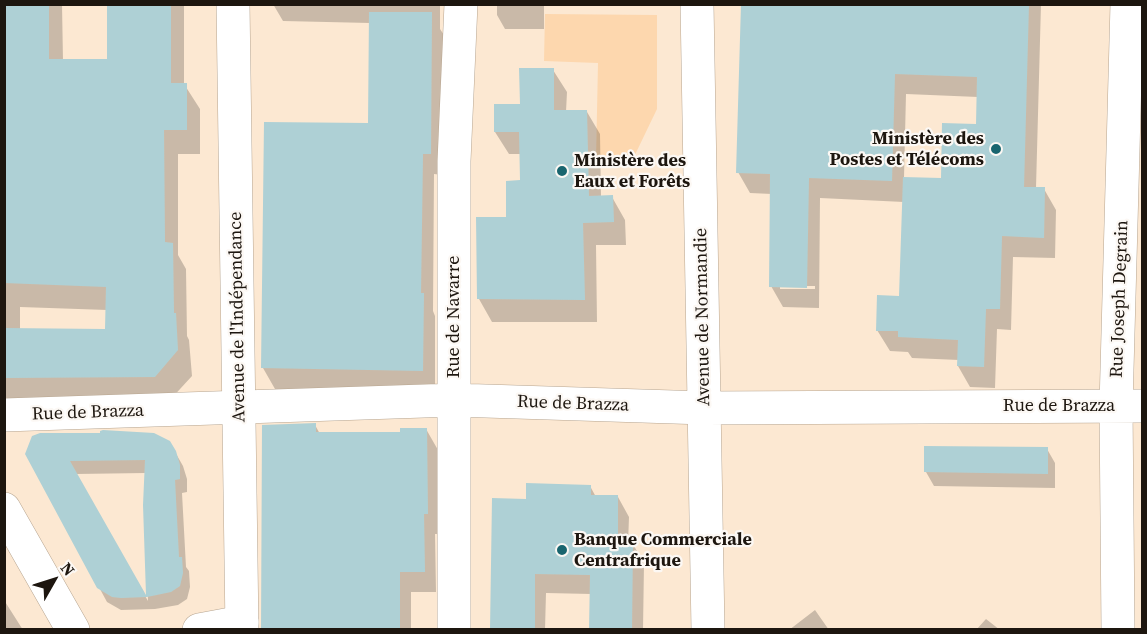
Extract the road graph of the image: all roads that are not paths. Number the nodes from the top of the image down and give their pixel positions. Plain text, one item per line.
1 (233, 4) edge
2 (461, 4) edge
3 (697, 4) edge
4 (1127, 4) edge
5 (454, 400) junction
6 (1129, 406) edge
7 (240, 408) junction
8 (705, 408) junction
9 (4, 416) edge
10 (4, 509) edge
11 (242, 626) edge
12 (73, 630) edge
13 (198, 630) edge
14 (454, 630) edge
15 (708, 630) edge
16 (1118, 630) edge

1 - 7 street, Avenue de l'Indépendance
2 - 5 street, Rue de Navarre
3 - 8 street, Avenue de Normandie
4 - 6 street, Rue Joseph Degrain
5 - 7 street, Rue de Brazza
5 - 8 street, Rue de Brazza
5 - 14 street, Rue de Navarre
6 - 8 street, Rue de Brazza
6 - 16 street, Rue Joseph Degrain
7 - 9 street, Rue de Brazza
7 - 11 street, Avenue de l'Indépendance
8 - 15 street, Avenue de Normandie
10 - 12 street
11 - 13 street

